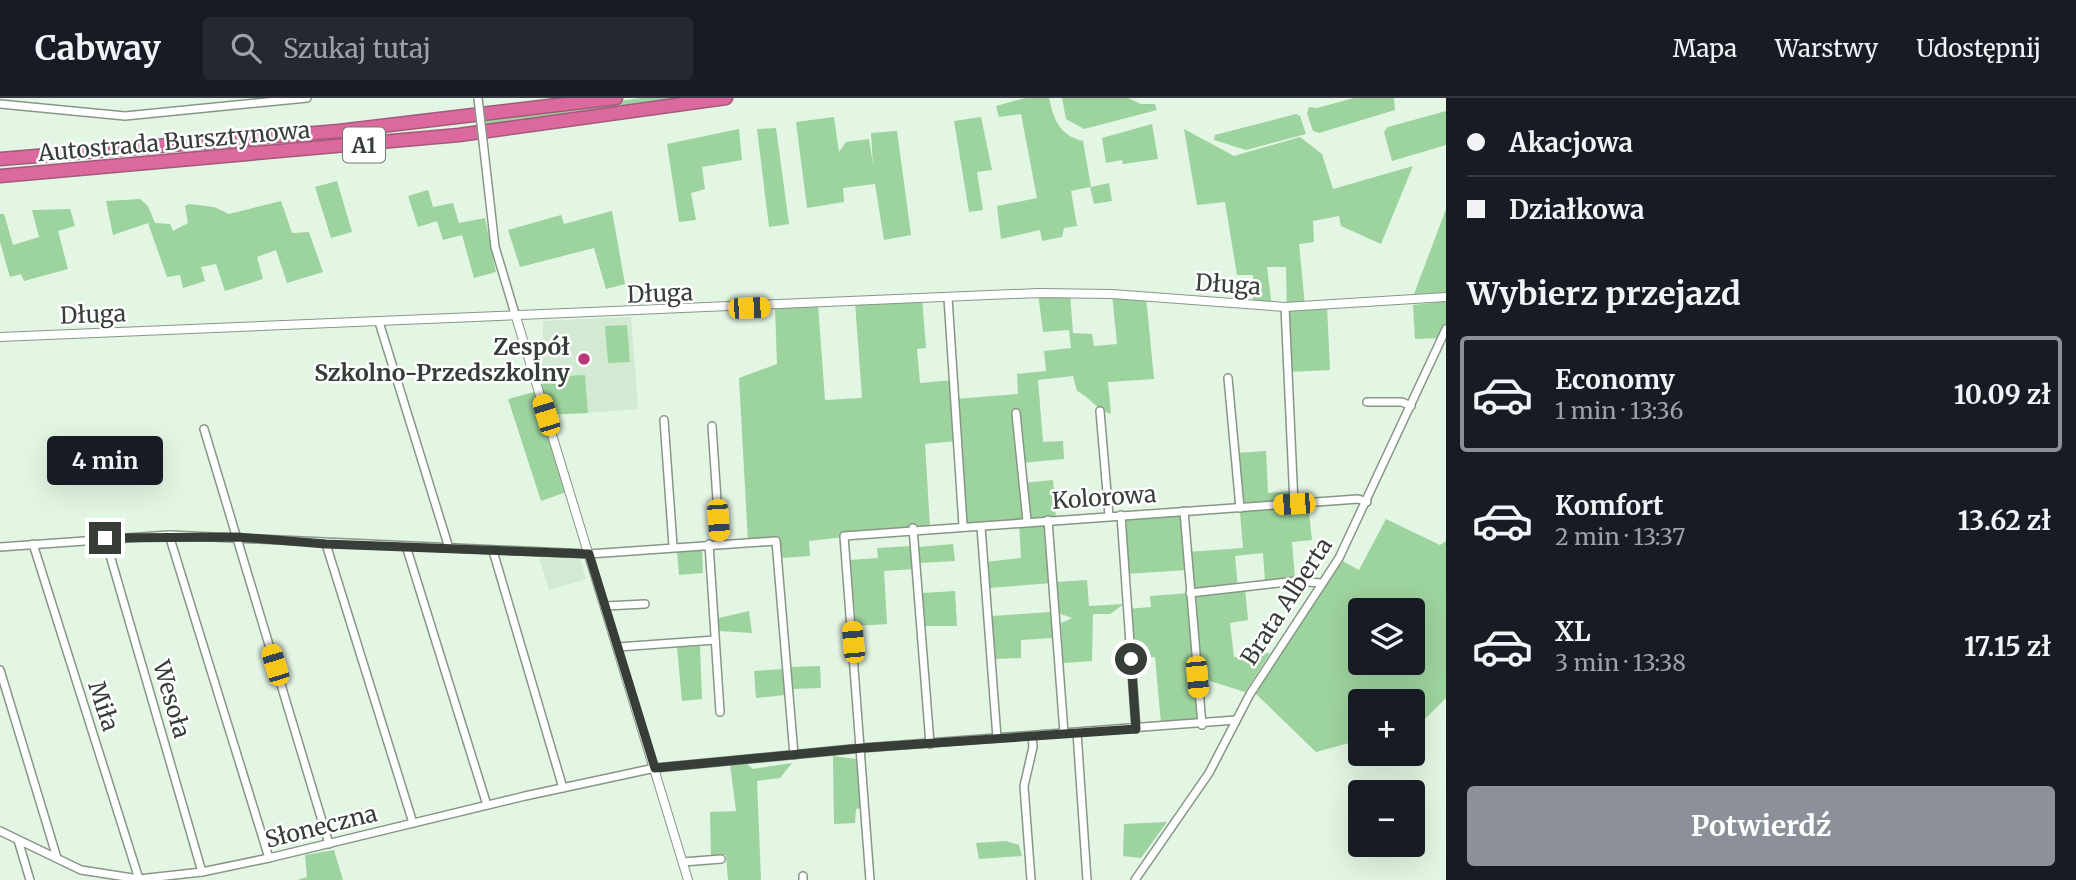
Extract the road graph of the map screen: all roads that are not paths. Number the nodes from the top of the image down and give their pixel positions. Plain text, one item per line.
1 (307, 98) edge
2 (478, 98) edge
3 (615, 98) edge
4 (726, 98) edge
5 (0, 104) edge
6 (0, 159) edge
7 (0, 176) edge
8 (1446, 297) edge
9 (948, 298) junction
10 (1285, 307) junction
11 (516, 317) junction
12 (379, 322) junction
13 (1446, 329) edge
14 (0, 337) edge
15 (1228, 378) dead end
16 (1367, 402) dead end
17 (1411, 406) junction
18 (1100, 411) dead end
19 (1016, 413) dead end
20 (664, 420) dead end
21 (712, 426) dead end
22 (204, 429) dead end
23 (1367, 502) junction
24 (1294, 504) junction
25 (1240, 508) junction
26 (1184, 511) junction
27 (1121, 515) junction
28 (1109, 516) junction
29 (1048, 520) junction
30 (1027, 521) junction
31 (963, 525) junction
32 (981, 527) junction
33 (913, 528) junction
34 (169, 535) junction
35 (237, 537) junction
36 (105, 538) junction
37 (33, 544) junction
38 (326, 544) junction
39 (709, 544) junction
40 (720, 544) junction
41 (406, 546) junction
42 (673, 546) junction
43 (0, 547) edge
44 (449, 548) junction
45 (492, 551) junction
46 (589, 554) junction
47 (1321, 583) junction
48 (1190, 593) junction
49 (645, 604) dead end
50 (605, 606) junction
51 (715, 640) junction
52 (618, 646) junction
53 (0, 670) edge
54 (720, 712) dead end
55 (1236, 720) junction
56 (1202, 725) junction
57 (1136, 729) junction
58 (1077, 732) junction
59 (1064, 733) junction
60 (1032, 736) junction
61 (997, 738) junction
62 (930, 744) junction
63 (862, 748) junction
64 (794, 755) junction
65 (655, 768) junction
66 (563, 788) junction
67 (487, 805) junction
68 (412, 823) junction
69 (0, 831) edge
70 (18, 840) junction
71 (329, 844) junction
72 (57, 858) junction
73 (269, 858) junction
74 (721, 859) dead end
75 (682, 862) junction
76 (202, 872) junction
77 (139, 879) edge
78 (30, 880) edge
79 (688, 880) edge
80 (870, 880) edge
81 (1031, 880) edge
82 (1087, 880) edge
83 (1135, 880) edge

1 - 5 street
2 - 11 street, bridge
3 - 6 highway, Autostrada Bursztynowa / A1
4 - 7 highway, Autostrada Bursztynowa / A1
8 - 10 street, Długa
9 - 10 street, Długa
9 - 11 street, Długa
9 - 31 street
10 - 24 street
11 - 12 street, Długa
11 - 46 street
12 - 14 street, Długa
12 - 44 street
13 - 17 street, Brata Alberta
15 - 25 street
16 - 17 street
17 - 23 street, Brata Alberta
18 - 28 street
19 - 30 street
20 - 42 street
21 - 40 street
22 - 35 street
23 - 24 street, Kolorowa
23 - 47 street, Brata Alberta
24 - 25 street, Kolorowa
25 - 26 street, Kolorowa
26 - 27 street, Kolorowa
26 - 48 street
27 - 28 street, Kolorowa
27 - 57 street
28 - 29 street, Kolorowa
29 - 30 street, Kolorowa
29 - 59 street
30 - 32 street, Kolorowa
31 - 32 street, Kolorowa
31 - 33 street, Kolorowa
32 - 61 street
33 - 62 street
33 - 63 street, Kolorowa
34 - 35 street
34 - 36 street
34 - 73 street
35 - 38 street
35 - 71 street
36 - 37 street
36 - 76 street, Wesoła
37 - 43 street
37 - 77 street, Miła
38 - 41 street
38 - 68 street
39 - 40 street
39 - 42 street
39 - 51 street
40 - 64 street
41 - 44 street
41 - 67 street
42 - 46 street
44 - 45 street
45 - 46 street
45 - 66 street
46 - 50 street
47 - 48 street
47 - 55 street, Brata Alberta
48 - 56 street
49 - 50 street
50 - 52 street
51 - 52 street
51 - 54 street
52 - 65 street
53 - 72 street
55 - 56 street, Słoneczna
55 - 83 street, Brata Alberta
56 - 57 street, Słoneczna
57 - 58 street, Słoneczna
58 - 59 street, Słoneczna
58 - 82 street
59 - 60 street, Słoneczna
60 - 61 street, Słoneczna
60 - 81 street
61 - 62 street, Słoneczna
62 - 63 street, Słoneczna
63 - 64 street, Słoneczna
63 - 80 street
64 - 65 street, Słoneczna
65 - 66 street, Słoneczna
65 - 75 street
66 - 67 street, Słoneczna
67 - 68 street, Słoneczna
68 - 71 street, Słoneczna
69 - 70 street, Słoneczna
70 - 72 street, Słoneczna
70 - 78 street
71 - 73 street, Słoneczna
72 - 77 street, Słoneczna
73 - 76 street, Słoneczna
74 - 75 street
75 - 79 street
76 - 77 street, Słoneczna

